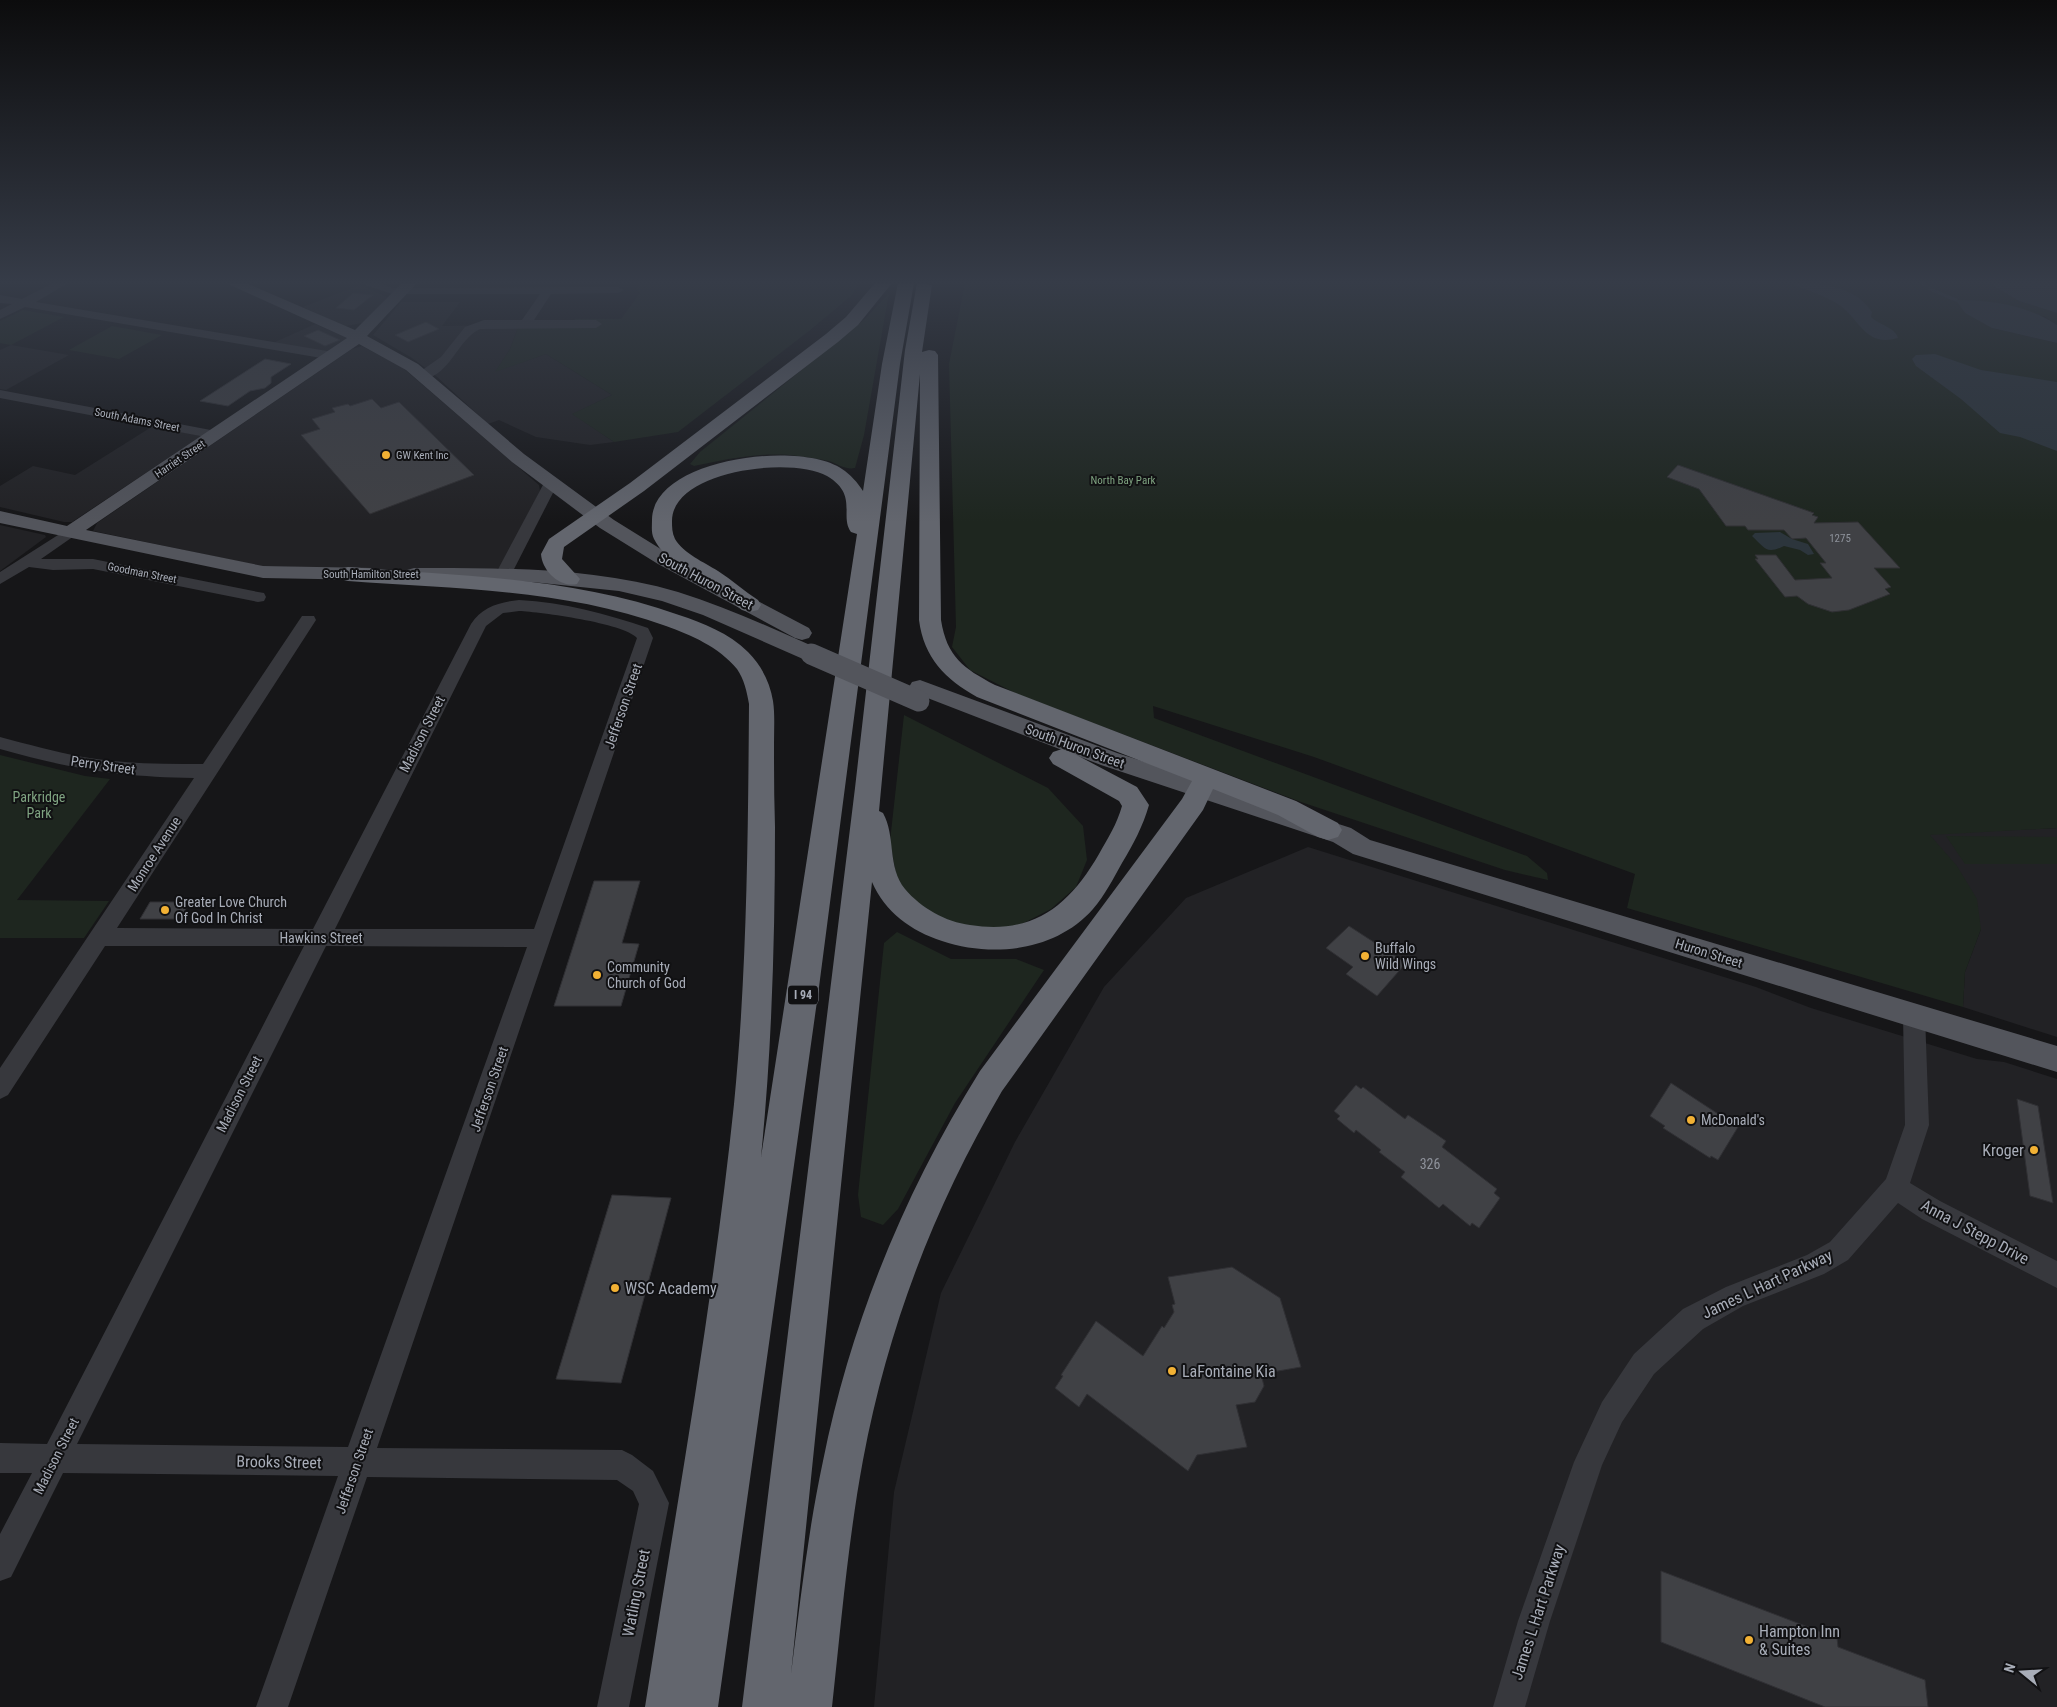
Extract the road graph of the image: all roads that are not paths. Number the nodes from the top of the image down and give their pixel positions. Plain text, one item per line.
1 (323, 363) edge
2 (404, 363) edge
3 (441, 363) edge
4 (800, 363) edge
5 (891, 363) edge
6 (913, 363) edge
7 (929, 363) edge
8 (423, 376) junction
9 (0, 394) edge
10 (216, 435) junction
11 (551, 483) junction
12 (596, 515) junction
13 (0, 517) edge
14 (69, 533) junction
15 (865, 555) junction
16 (26, 562) junction
17 (348, 574) junction
18 (503, 574) junction
19 (570, 578) junction
20 (0, 580) edge
21 (258, 597) dead end
22 (746, 614) junction
23 (308, 620) dead end
24 (479, 624) joint
25 (919, 694) junction
26 (0, 743) edge
27 (1062, 758) junction
28 (208, 771) junction
29 (868, 788) junction
30 (1197, 796) junction
31 (1328, 830) junction
32 (1362, 847) junction
33 (100, 938) junction
34 (318, 938) junction
35 (542, 938) junction
36 (1914, 1015) junction
37 (2057, 1059) edge
38 (0, 1088) edge
39 (1895, 1187) junction
40 (2057, 1275) edge
41 (0, 1458) edge
42 (54, 1458) junction
43 (356, 1463) junction
44 (643, 1481) joint
45 (0, 1566) edge
46 (272, 1707) edge
47 (613, 1707) edge
48 (668, 1707) edge
49 (695, 1707) edge
50 (765, 1707) edge
51 (808, 1707) edge
52 (1509, 1707) edge

1 - 10 main road, Harriet Street
2 - 8 main road, South Huron Street
3 - 8 street
4 - 12 highway
5 - 15 highway, I 94
6 - 29 highway
7 - 31 highway
8 - 11 main road, South Huron Street
9 - 10 street, South Adams Street
10 - 14 main road, Harriet Street
11 - 12 main road, South Huron Street
11 - 18 street
12 - 19 highway
12 - 22 main road, South Huron Street
13 - 14 main road, South Hamilton Street
14 - 16 street, Harriet Street
14 - 17 main road, South Hamilton Street
15 - 22 highway
15 - 49 highway, I 94
16 - 20 street, Harriet Street
16 - 21 street, Goodman Street
17 - 18 main road, South Hamilton Street
17 - 48 highway
18 - 19 main road, South Hamilton Street
19 - 22 main road, South Hamilton Street
22 - 25 main road, South Huron Street, bridge
23 - 28 street, Monroe Avenue
24 - 34 street, Madison Street
24 - 35 street, Jefferson Street
25 - 27 main road, South Huron Street
25 - 30 main road, South Huron Street
26 - 28 street, Perry Street
27 - 29 highway
27 - 30 main road, South Huron Street
28 - 33 street, Monroe Avenue
29 - 50 highway
30 - 31 main road, South Huron Street
30 - 32 main road, South Huron Street
30 - 51 highway
31 - 32 main road, South Huron Street
32 - 36 main road, Huron Street
33 - 34 street, Hawkins Street
33 - 38 street, Monroe Avenue
34 - 35 street, Hawkins Street
34 - 42 street, Madison Street
35 - 43 street, Jefferson Street
36 - 37 main road, Huron Street
36 - 39 street, James L Hart Parkway
39 - 40 street, Anna J Stepp Drive
39 - 52 street, James L Hart Parkway
41 - 42 street, Brooks Street
42 - 43 street, Brooks Street
42 - 45 street, Madison Street
43 - 44 street, Brooks Street
43 - 46 street, Jefferson Street
44 - 47 street, Watling Street

